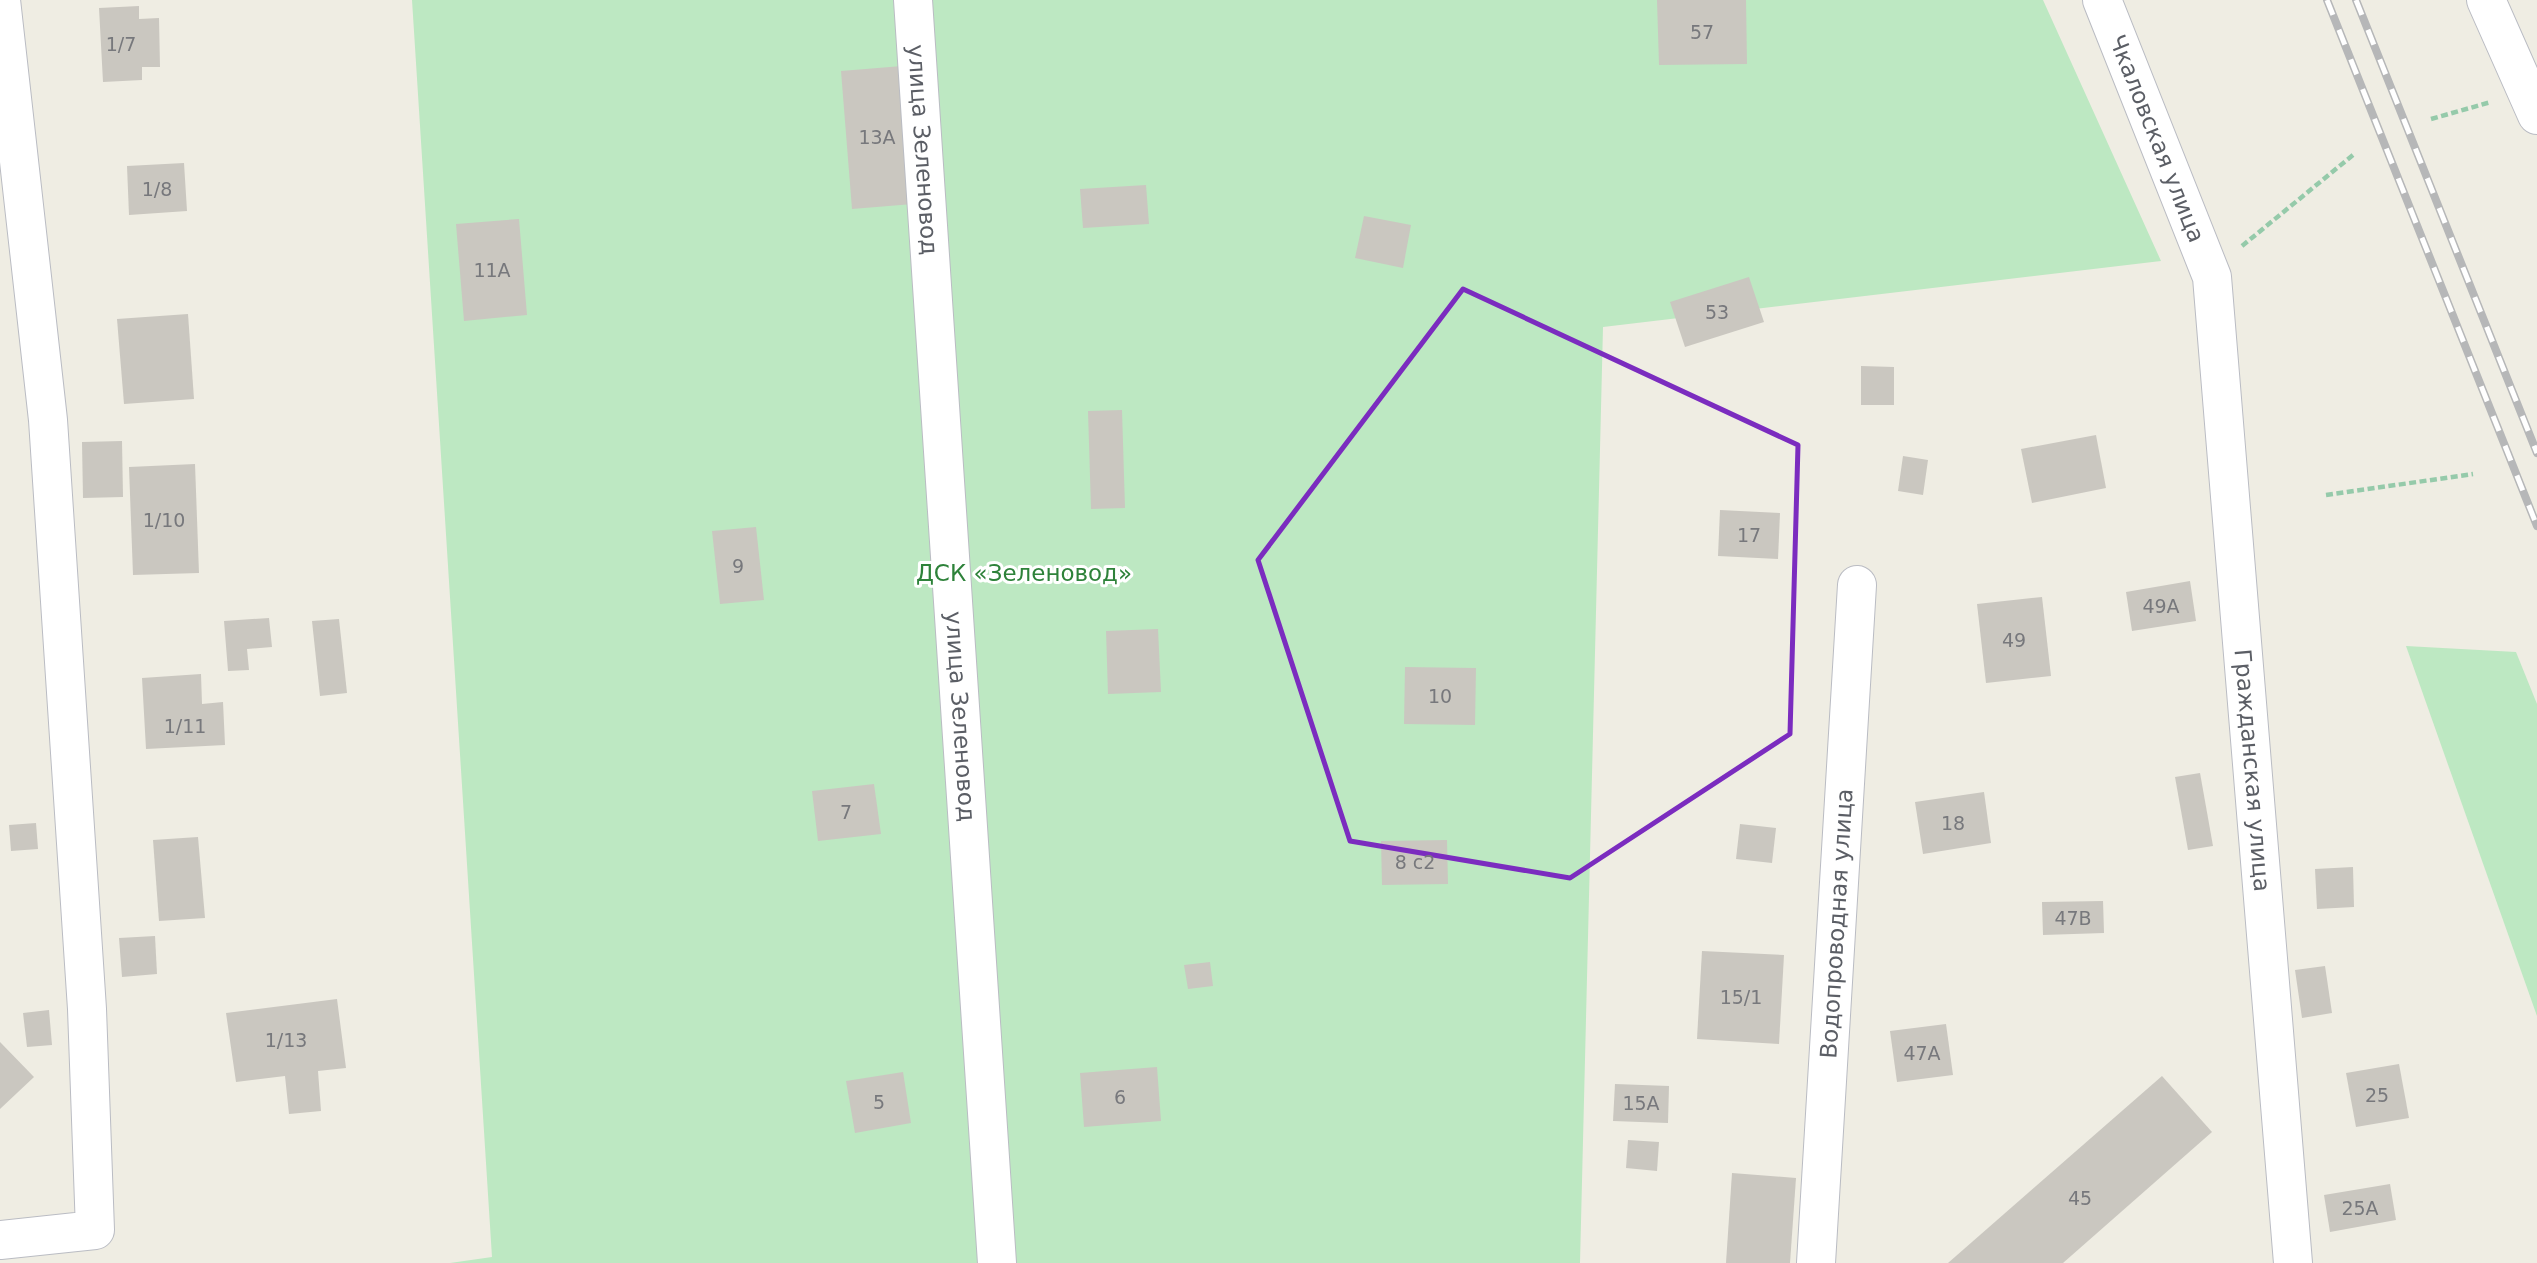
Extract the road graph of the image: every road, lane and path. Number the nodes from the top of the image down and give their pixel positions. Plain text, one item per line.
1 (1, 0) edge
2 (913, 0) edge
3 (2102, 0) edge
4 (2486, 0) edge
5 (2534, 106) edge
6 (2431, 119) dead end
7 (2353, 155) dead end
8 (2211, 277) junction
9 (2473, 474) dead end
10 (2326, 495) dead end
11 (1857, 585) dead end
12 (0, 1240) edge
13 (997, 1263) edge
14 (1816, 1263) edge
15 (2293, 1263) edge

1 - 12 street
2 - 13 street, улица Зеленовод
3 - 8 street, Чкаловская улица
4 - 5 street
5 - 6 path
7 - 8 path
8 - 15 street, Гражданская улица
9 - 10 path
11 - 14 street, Водопроводная улица

